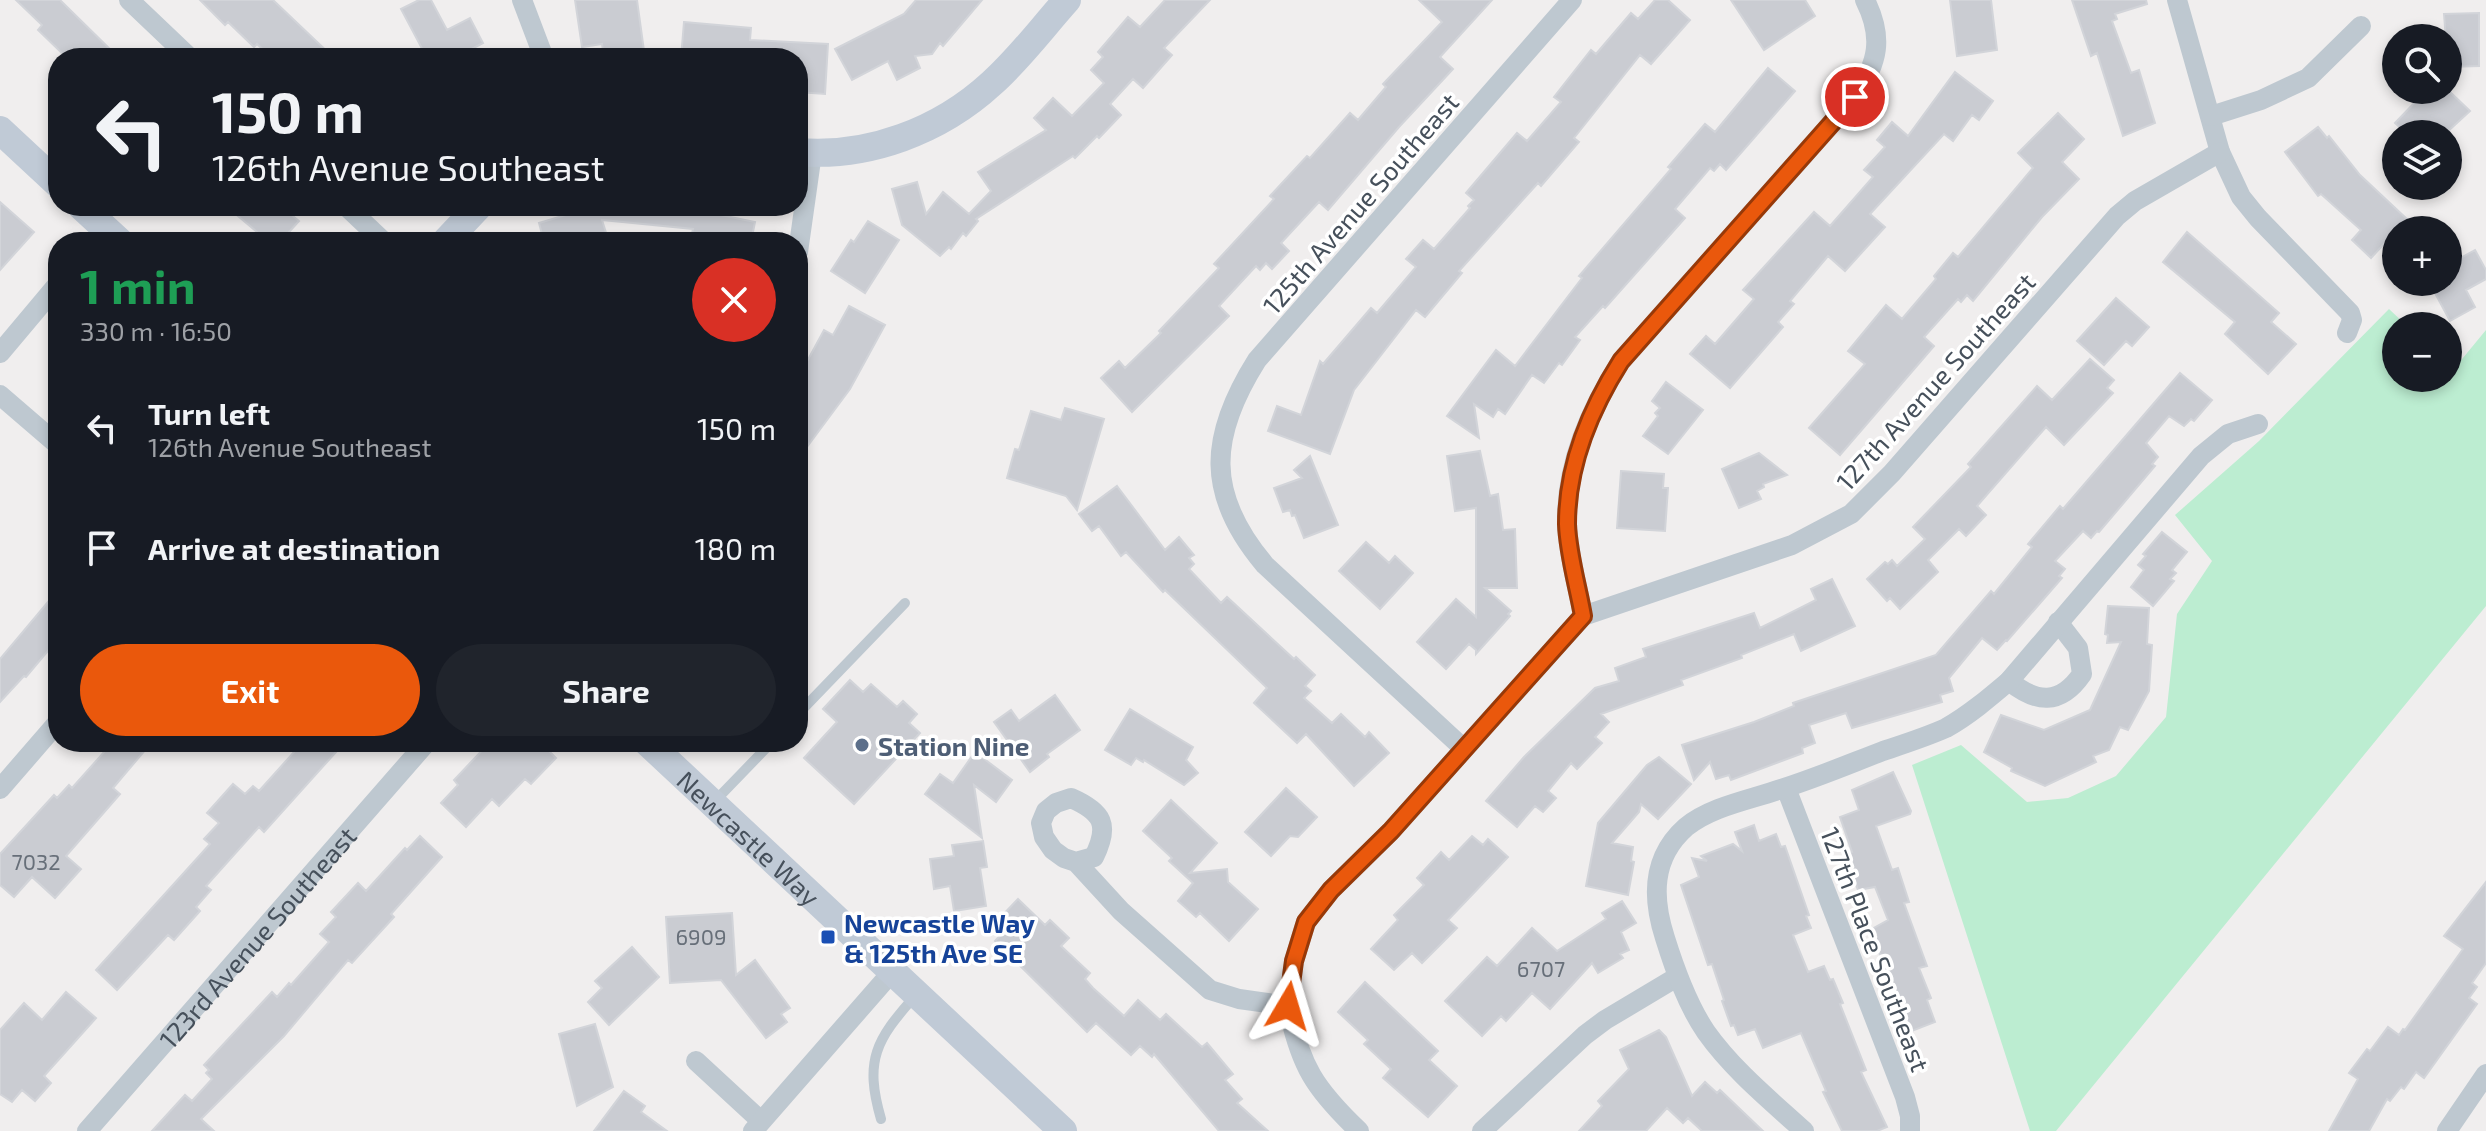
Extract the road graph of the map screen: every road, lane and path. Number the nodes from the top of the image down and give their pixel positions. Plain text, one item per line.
1 (129, 0) edge
2 (522, 0) edge
3 (1067, 0) edge
4 (1572, 0) edge
5 (1865, 0) edge
6 (2177, 0) edge
7 (2361, 26) dead end
8 (179, 48) edge
9 (540, 48) edge
10 (2211, 116) junction
11 (0, 130) edge
12 (808, 152) edge
13 (2220, 152) junction
14 (48, 175) edge
15 (89, 216) edge
16 (357, 216) edge
17 (470, 216) edge
18 (101, 232) edge
19 (373, 232) edge
20 (454, 232) edge
21 (48, 296) edge
22 (2347, 333) dead end
23 (0, 353) edge
24 (0, 395) edge
25 (2258, 424) dead end
26 (48, 436) edge
27 (905, 603) dead end
28 (1583, 616) junction
29 (2058, 622) junction
30 (2009, 681) junction
31 (808, 704) edge
32 (48, 734) edge
33 (1463, 748) junction
34 (418, 752) edge
35 (657, 752) edge
36 (762, 752) edge
37 (1786, 788) junction
38 (0, 789) edge
39 (712, 804) junction
40 (1076, 862) dead end
41 (892, 972) junction
42 (1677, 977) junction
43 (916, 994) junction
44 (1288, 1006) junction
45 (696, 1061) dead end
46 (2486, 1074) edge
47 (881, 1119) dead end
48 (757, 1126) edge
49 (87, 1131) edge
50 (1063, 1131) edge
51 (1359, 1131) edge
52 (1482, 1131) edge
53 (1804, 1131) edge
54 (1910, 1131) edge
55 (2447, 1131) edge

1 - 8 street
2 - 9 street
3 - 12 main road
4 - 33 street, 125th Avenue Southeast
5 - 28 street
6 - 10 street
7 - 10 street
10 - 13 street
11 - 14 main road
13 - 22 street
13 - 28 street, 127th Avenue Southeast
15 - 18 main road
16 - 19 street
17 - 20 main road
21 - 23 street
24 - 26 street
25 - 29 street
27 - 31 lane
28 - 33 street, 127th Avenue Southeast
29 - 30 street
29 - 30 street
30 - 37 street
32 - 38 street
33 - 44 street, 127th Avenue Southeast
34 - 49 street, 123rd Avenue Southeast
35 - 39 main road, Newcastle Way
36 - 39 lane
37 - 42 street
37 - 54 street, 127th Place Southeast
39 - 41 main road, Newcastle Way
40 - 44 street
41 - 43 main road, Newcastle Way
41 - 48 street
42 - 52 street
42 - 53 street
43 - 47 lane
43 - 50 main road, Newcastle Way
44 - 51 street, 127th Avenue Southeast
45 - 48 street
46 - 55 street

